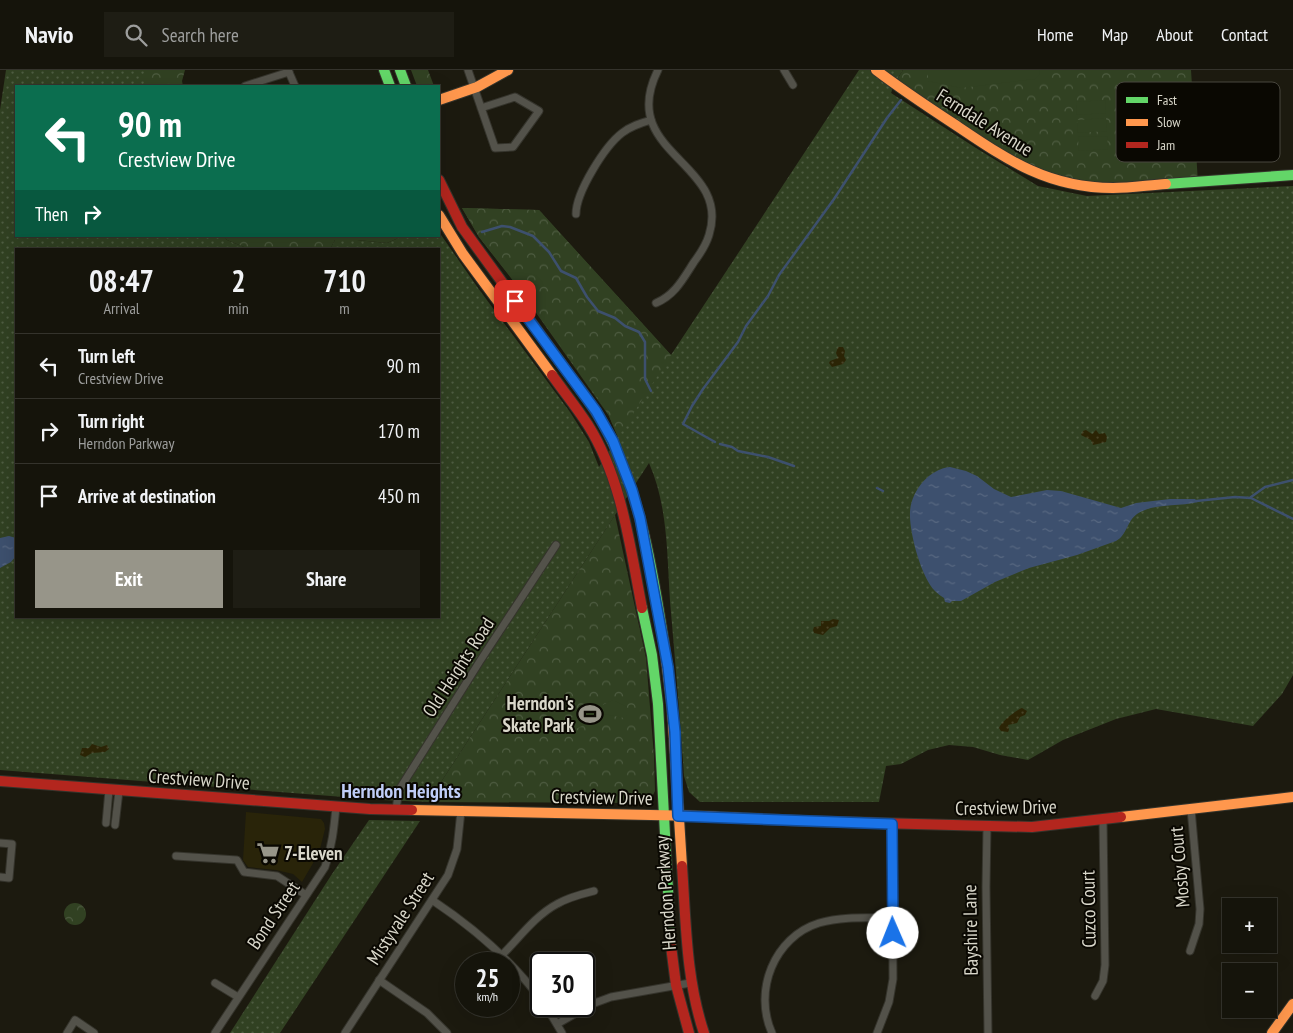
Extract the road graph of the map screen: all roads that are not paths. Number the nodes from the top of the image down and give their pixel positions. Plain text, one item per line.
1 (384, 70) edge
2 (400, 70) edge
3 (468, 70) edge
4 (508, 70) edge
5 (658, 70) edge
6 (784, 70) edge
7 (876, 70) edge
8 (289, 71) edge
9 (248, 85) edge
10 (295, 85) edge
11 (390, 85) edge
12 (406, 85) edge
13 (793, 85) dead end
14 (474, 88) junction
15 (440, 100) edge
16 (481, 108) junction
17 (651, 120) junction
18 (1293, 175) edge
19 (440, 182) edge
20 (576, 214) dead end
21 (440, 217) edge
22 (656, 303) dead end
23 (556, 545) dead end
24 (0, 781) edge
25 (114, 791) junction
26 (1293, 797) edge
27 (336, 807) junction
28 (396, 809) junction
29 (1191, 809) junction
30 (461, 811) junction
31 (664, 816) junction
32 (678, 816) junction
33 (1103, 819) junction
34 (106, 822) dead end
35 (892, 824) junction
36 (116, 825) dead end
37 (987, 827) junction
38 (0, 844) edge
39 (176, 856) dead end
40 (0, 877) edge
41 (594, 891) dead end
42 (306, 895) junction
43 (432, 900) junction
44 (892, 918) junction
45 (1190, 951) dead end
46 (501, 952) edge
47 (505, 952) edge
48 (520, 973) edge
49 (379, 980) junction
50 (690, 983) junction
51 (214, 984) dead end
52 (530, 984) edge
53 (676, 985) junction
54 (1094, 996) dead end
55 (238, 997) junction
56 (1293, 1004) edge
57 (553, 1017) edge
58 (557, 1024) junction
59 (67, 1033) edge
60 (94, 1033) edge
61 (215, 1033) edge
62 (344, 1033) edge
63 (447, 1033) edge
64 (562, 1033) edge
65 (688, 1033) edge
66 (704, 1033) edge
67 (772, 1033) edge
68 (877, 1033) edge
69 (988, 1033) edge
70 (1272, 1033) edge

1 - 11 main road
2 - 12 main road
3 - 14 street
4 - 14 main road
5 - 17 street
6 - 13 street
7 - 18 main road, Ferndale Avenue
8 - 9 street
8 - 10 street
14 - 15 main road
14 - 16 street
16 - 16 street
17 - 20 street
17 - 22 street
19 - 32 main road, Herndon Parkway
21 - 31 main road, Herndon Parkway
23 - 28 street, Old Heights Road
24 - 25 main road, Crestview Drive
25 - 27 main road, Crestview Drive
25 - 34 street
25 - 36 street
26 - 29 main road, Crestview Drive
27 - 28 main road, Crestview Drive
27 - 42 street, Bond Street
28 - 30 main road, Crestview Drive
29 - 33 main road, Crestview Drive
29 - 45 street, Mosby Court
30 - 31 main road, Crestview Drive
30 - 43 street, Mistyvale Street
31 - 32 main road, Crestview Drive
31 - 53 main road, Herndon Parkway
32 - 35 main road, Crestview Drive
32 - 50 main road, Herndon Parkway
33 - 37 main road, Crestview Drive
33 - 54 street, Cuzco Court
35 - 37 main road, Crestview Drive
35 - 44 street
37 - 69 street, Bayshire Lane
38 - 40 street
39 - 42 street
41 - 47 street
42 - 55 street, Bond Street
43 - 46 street
43 - 49 street, Mistyvale Street
44 - 67 street
44 - 68 street
48 - 52 street
49 - 62 street, Mistyvale Street
49 - 63 street
50 - 53 street
50 - 66 main road, Herndon Parkway
51 - 55 street
53 - 58 street
53 - 65 main road, Herndon Parkway
55 - 61 street, Bond Street
56 - 70 main road
57 - 58 street
58 - 64 street
59 - 60 street

